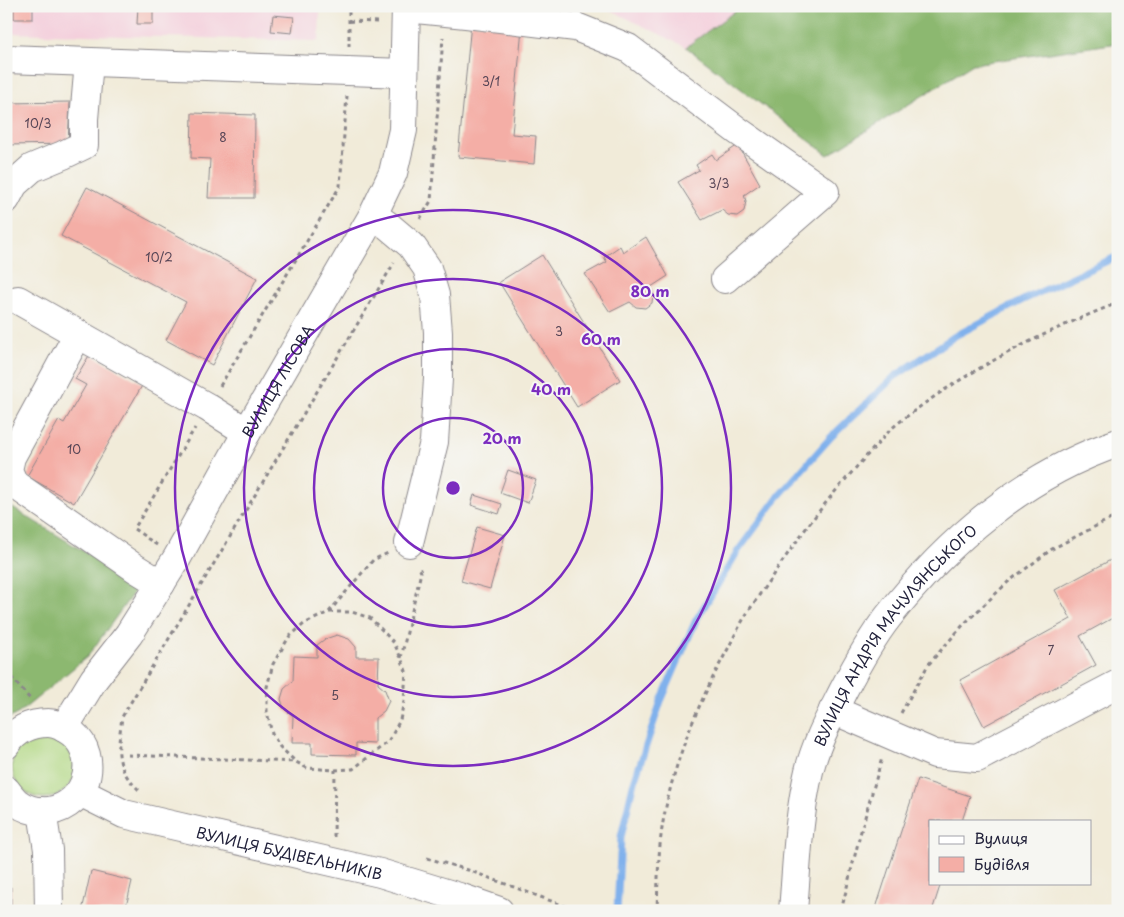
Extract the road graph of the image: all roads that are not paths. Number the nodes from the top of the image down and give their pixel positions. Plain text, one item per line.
1 (406, 7) edge
2 (6, 59) edge
3 (89, 62) junction
4 (404, 73) junction
5 (6, 199) edge
6 (373, 215) junction
7 (725, 279) dead end
8 (18, 300) dead end
9 (78, 334) junction
10 (247, 432) junction
11 (1118, 443) edge
12 (409, 544) road end
13 (161, 584) junction
14 (1118, 684) edge
15 (833, 710) junction
16 (57, 725) junction
17 (6, 745) edge
18 (6, 790) edge
19 (80, 792) junction
20 (42, 811) junction
21 (496, 910) edge
22 (49, 911) edge
23 (794, 911) edge

1 - 4 street, ВУЛИЦЯ ЛІСОВА
1 - 7 street
2 - 3 street
3 - 4 street
3 - 5 street
4 - 6 street, ВУЛИЦЯ ЛІСОВА
6 - 10 street, ВУЛИЦЯ ЛІСОВА
6 - 12 street
8 - 9 street
9 - 10 street
9 - 13 street
10 - 13 street, ВУЛИЦЯ ЛІСОВА
11 - 15 street, ВУЛИЦЯ АНДРІЯ МАЧУЛЯНСЬКОГО
13 - 16 street, ВУЛИЦЯ ЛІСОВА
14 - 15 street
15 - 23 street, ВУЛИЦЯ АНДРІЯ МАЧУЛЯНСЬКОГО
16 - 17 street
16 - 19 street
18 - 20 street
19 - 20 street
19 - 21 street, ВУЛИЦЯ БУДІВЕЛЬНИКІВ
20 - 22 street

